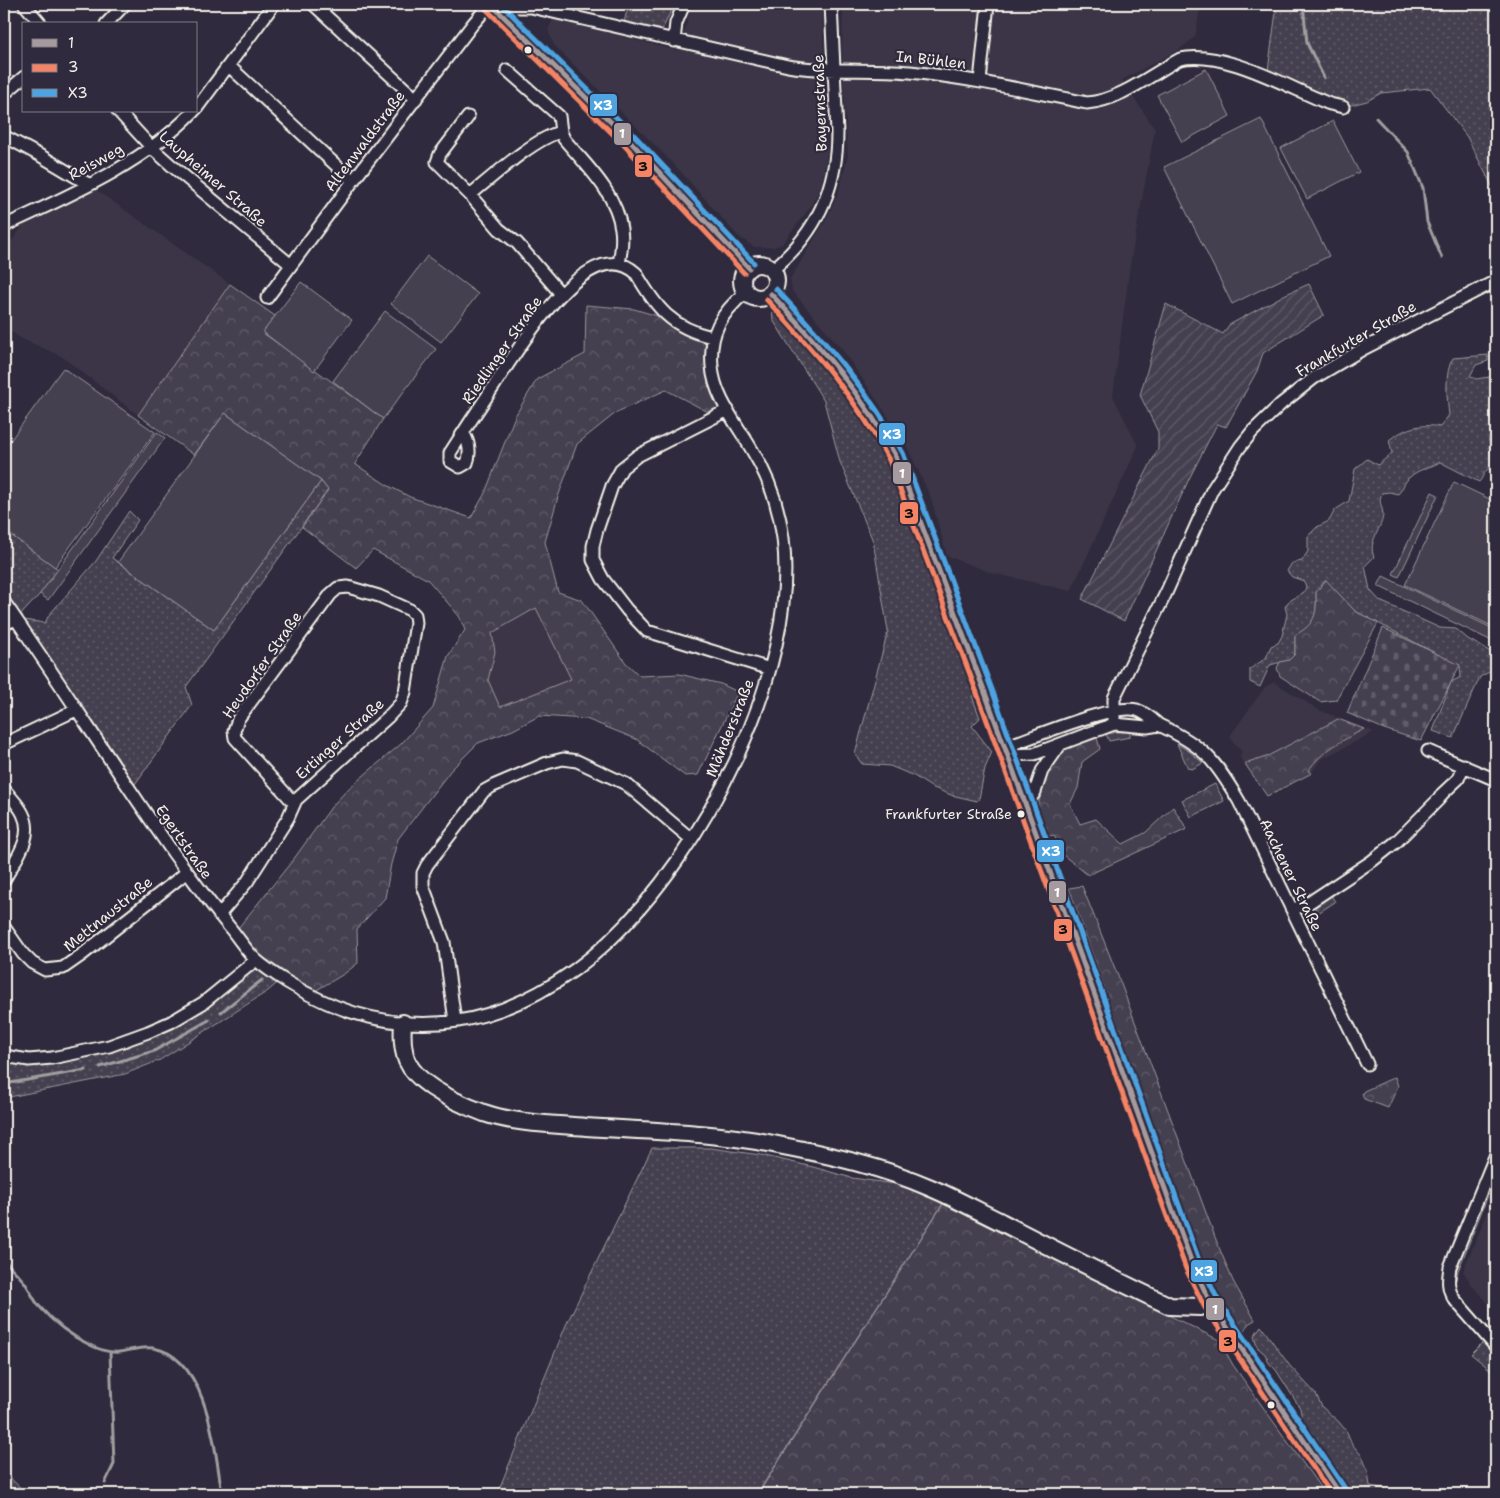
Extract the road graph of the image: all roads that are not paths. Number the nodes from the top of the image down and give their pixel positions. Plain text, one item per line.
1 (24, 4) edge
2 (125, 4) edge
3 (274, 4) edge
4 (313, 4) edge
5 (684, 4) edge
6 (832, 4) edge
7 (988, 4) edge
8 (494, 7) edge
9 (39, 22) edge
10 (108, 22) edge
11 (674, 41) junction
12 (228, 66) junction
13 (507, 70) dead end
14 (834, 70) junction
15 (22, 79) edge
16 (980, 81) junction
17 (4, 94) edge
18 (416, 98) junction
19 (198, 106) edge
20 (1343, 107) dead end
21 (119, 112) edge
22 (193, 112) edge
23 (468, 117) dead end
24 (561, 132) junction
25 (4, 136) edge
26 (152, 148) junction
27 (353, 181) junction
28 (88, 184) junction
29 (470, 195) junction
30 (4, 226) edge
31 (619, 264) junction
32 (291, 265) junction
33 (749, 268) junction
34 (772, 270) junction
35 (1496, 280) edge
36 (746, 292) junction
37 (561, 294) junction
38 (771, 294) junction
39 (267, 298) dead end
40 (712, 337) junction
41 (728, 410) junction
42 (463, 433) dead end
43 (338, 588) joint
44 (4, 602) edge
45 (16, 619) junction
46 (4, 624) edge
47 (770, 668) junction
48 (76, 710) junction
49 (1114, 710) junction
50 (1114, 724) junction
51 (1158, 725) junction
52 (4, 744) edge
53 (1060, 745) junction
54 (1006, 751) junction
55 (1428, 751) dead end
56 (1464, 765) junction
57 (1496, 780) edge
58 (4, 789) edge
59 (294, 803) junction
60 (1025, 806) junction
61 (691, 839) junction
62 (187, 872) junction
63 (4, 880) edge
64 (1292, 910) junction
65 (219, 915) junction
66 (4, 927) edge
67 (256, 960) junction
68 (455, 1021) junction
69 (403, 1023) junction
70 (4, 1056) edge
71 (1367, 1064) dead end
72 (1496, 1154) edge
73 (1207, 1296) junction
74 (1496, 1347) edge
75 (1340, 1494) edge

1 - 9 street
2 - 10 street
3 - 12 street, Reisweg
4 - 18 street
5 - 11 street
6 - 14 street, Bayernstraße
7 - 16 street
8 - 11 street, In Bühlen
8 - 18 street, Altenwaldstraße
8 - 33 main road
11 - 14 street, In Bühlen
12 - 19 street, Reisweg
12 - 27 street
13 - 24 street
14 - 16 street, In Bühlen
14 - 34 street, Bayernstraße
15 - 17 street
16 - 20 street, In Bühlen
18 - 27 street, Altenwaldstraße
21 - 26 street, Laupheimer Straße
22 - 26 street, Reisweg
23 - 29 street
24 - 29 street
24 - 31 street
25 - 28 street
26 - 28 street, Reisweg
26 - 32 street, Laupheimer Straße
27 - 32 street, Altenwaldstraße
28 - 30 street, Reisweg
29 - 37 street
31 - 37 street, Riedlinger Straße
31 - 40 street
32 - 39 street, Altenwaldstraße
33 - 34 main road
33 - 36 main road
34 - 38 main road
35 - 49 street, Frankfurter Straße
36 - 38 main road
36 - 40 street
37 - 42 street, Riedlinger Straße
38 - 54 main road
40 - 41 street, Mähderstraße
41 - 47 street, Mähderstraße
41 - 47 street
43 - 59 street, Heudorfer Straße
43 - 59 street, Ertinger Straße
44 - 45 street, Egertstraße
45 - 46 street
45 - 48 street, Egertstraße
47 - 61 street, Mähderstraße
48 - 52 street
48 - 62 street, Egertstraße
49 - 50 street, Frankfurter Straße
49 - 51 street, Aachener Straße
49 - 54 street
50 - 51 street, Aachener Straße
50 - 53 street
51 - 64 street, Aachener Straße
53 - 54 street
53 - 60 street
54 - 60 main road
55 - 56 street
56 - 57 street
56 - 64 street
58 - 63 street
59 - 65 street, Ertinger Straße
60 - 73 main road
61 - 68 street, Mähderstraße
61 - 68 street
62 - 65 street, Egertstraße
62 - 66 street, Mettnaustraße
64 - 71 street, Aachener Straße
65 - 67 street, Egertstraße
67 - 69 street, Egertstraße
67 - 70 street
68 - 69 street, Mähderstraße
69 - 73 main road
72 - 74 street
73 - 75 main road

